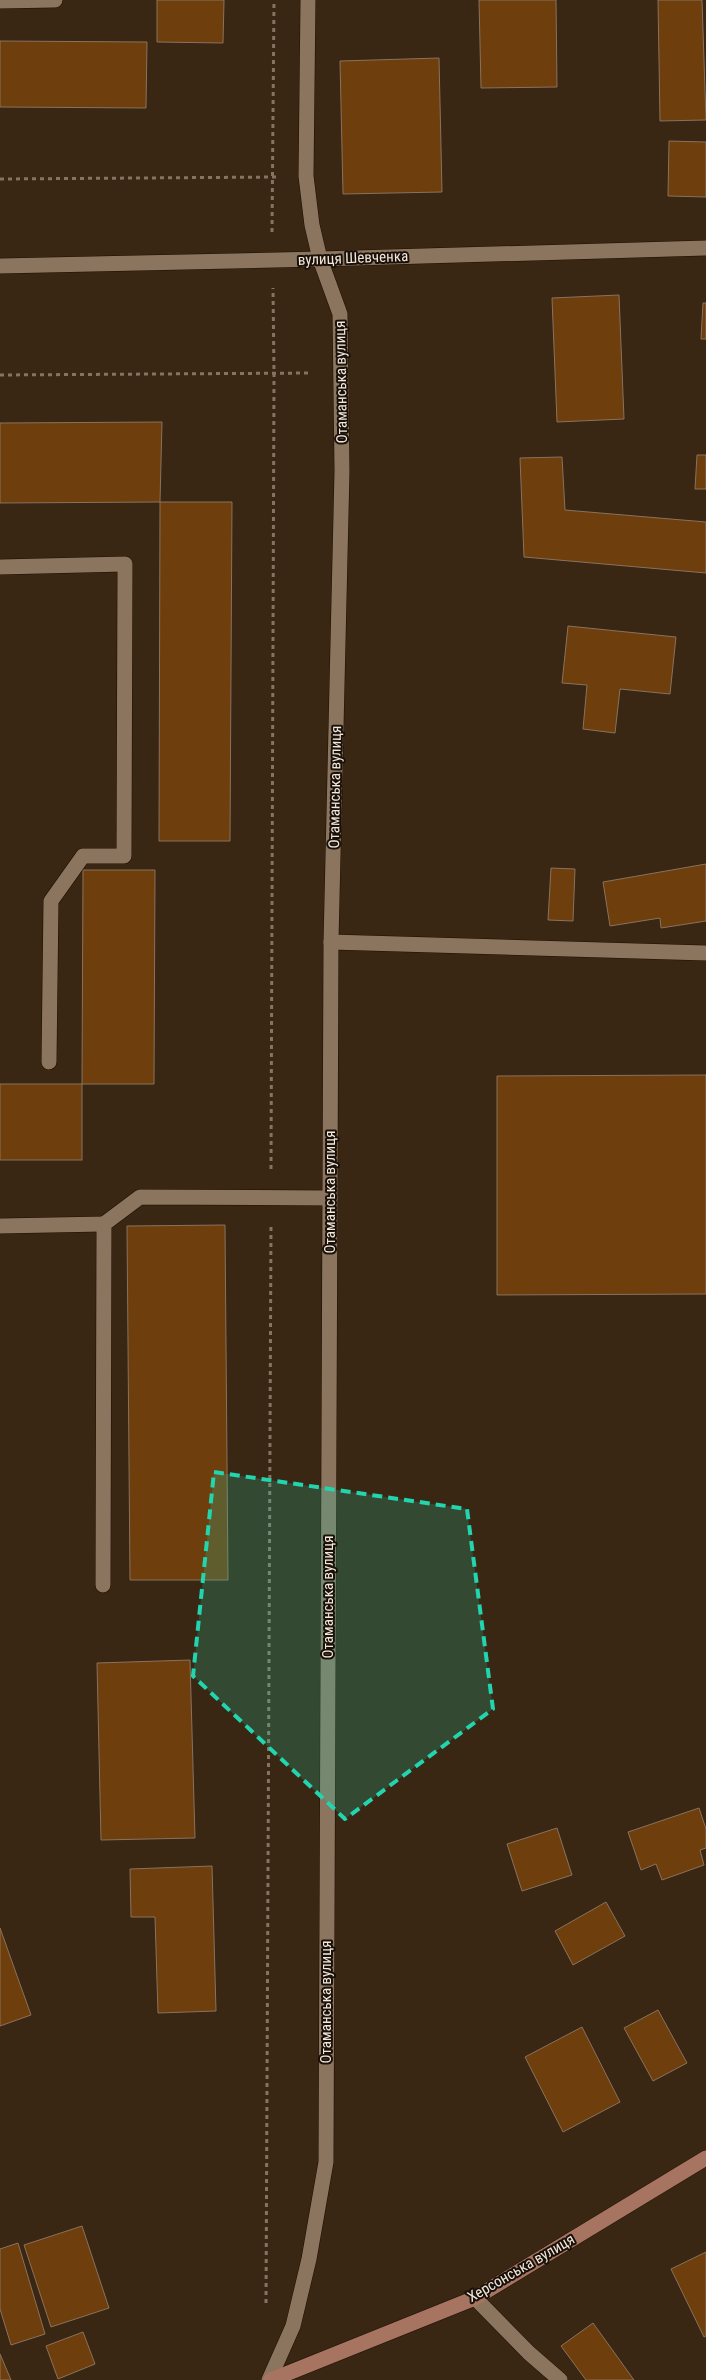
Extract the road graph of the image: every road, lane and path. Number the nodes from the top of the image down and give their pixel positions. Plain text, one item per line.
1 (55, 0) edge
2 (274, 0) edge
3 (308, 0) edge
4 (0, 1) edge
5 (306, 176) junction
6 (271, 177) junction
7 (0, 178) edge
8 (706, 248) edge
9 (320, 259) junction
10 (272, 260) junction
11 (0, 266) edge
12 (341, 373) junction
13 (274, 374) junction
14 (0, 376) edge
15 (0, 567) edge
16 (331, 942) junction
17 (706, 953) edge
18 (50, 1062) dead end
19 (271, 1173) dead end
20 (330, 1198) junction
21 (271, 1223) dead end
22 (104, 1224) junction
23 (0, 1226) edge
24 (103, 1585) dead end
25 (706, 2158) edge
26 (475, 2298) junction
27 (266, 2303) dead end
28 (270, 2380) edge
29 (560, 2380) edge

1 - 4 street
2 - 6 path
3 - 5 street, Отаманська вулиця
5 - 6 path
5 - 9 street, Отаманська вулиця
6 - 7 path
6 - 10 path
8 - 9 street, вулиця Шевченка
9 - 10 street, вулиця Шевченка
9 - 12 street, Отаманська вулиця
10 - 11 street, вулиця Шевченка
10 - 13 path
12 - 13 path
12 - 16 street, Отаманська вулиця
13 - 14 path
13 - 19 path
15 - 18 street
16 - 17 street
16 - 20 street, Отаманська вулиця
20 - 22 street
20 - 28 street, Отаманська вулиця
21 - 27 path
22 - 23 street
22 - 24 street
25 - 26 main road, Херсонська вулиця
26 - 28 main road, Херсонська вулиця
26 - 29 street

